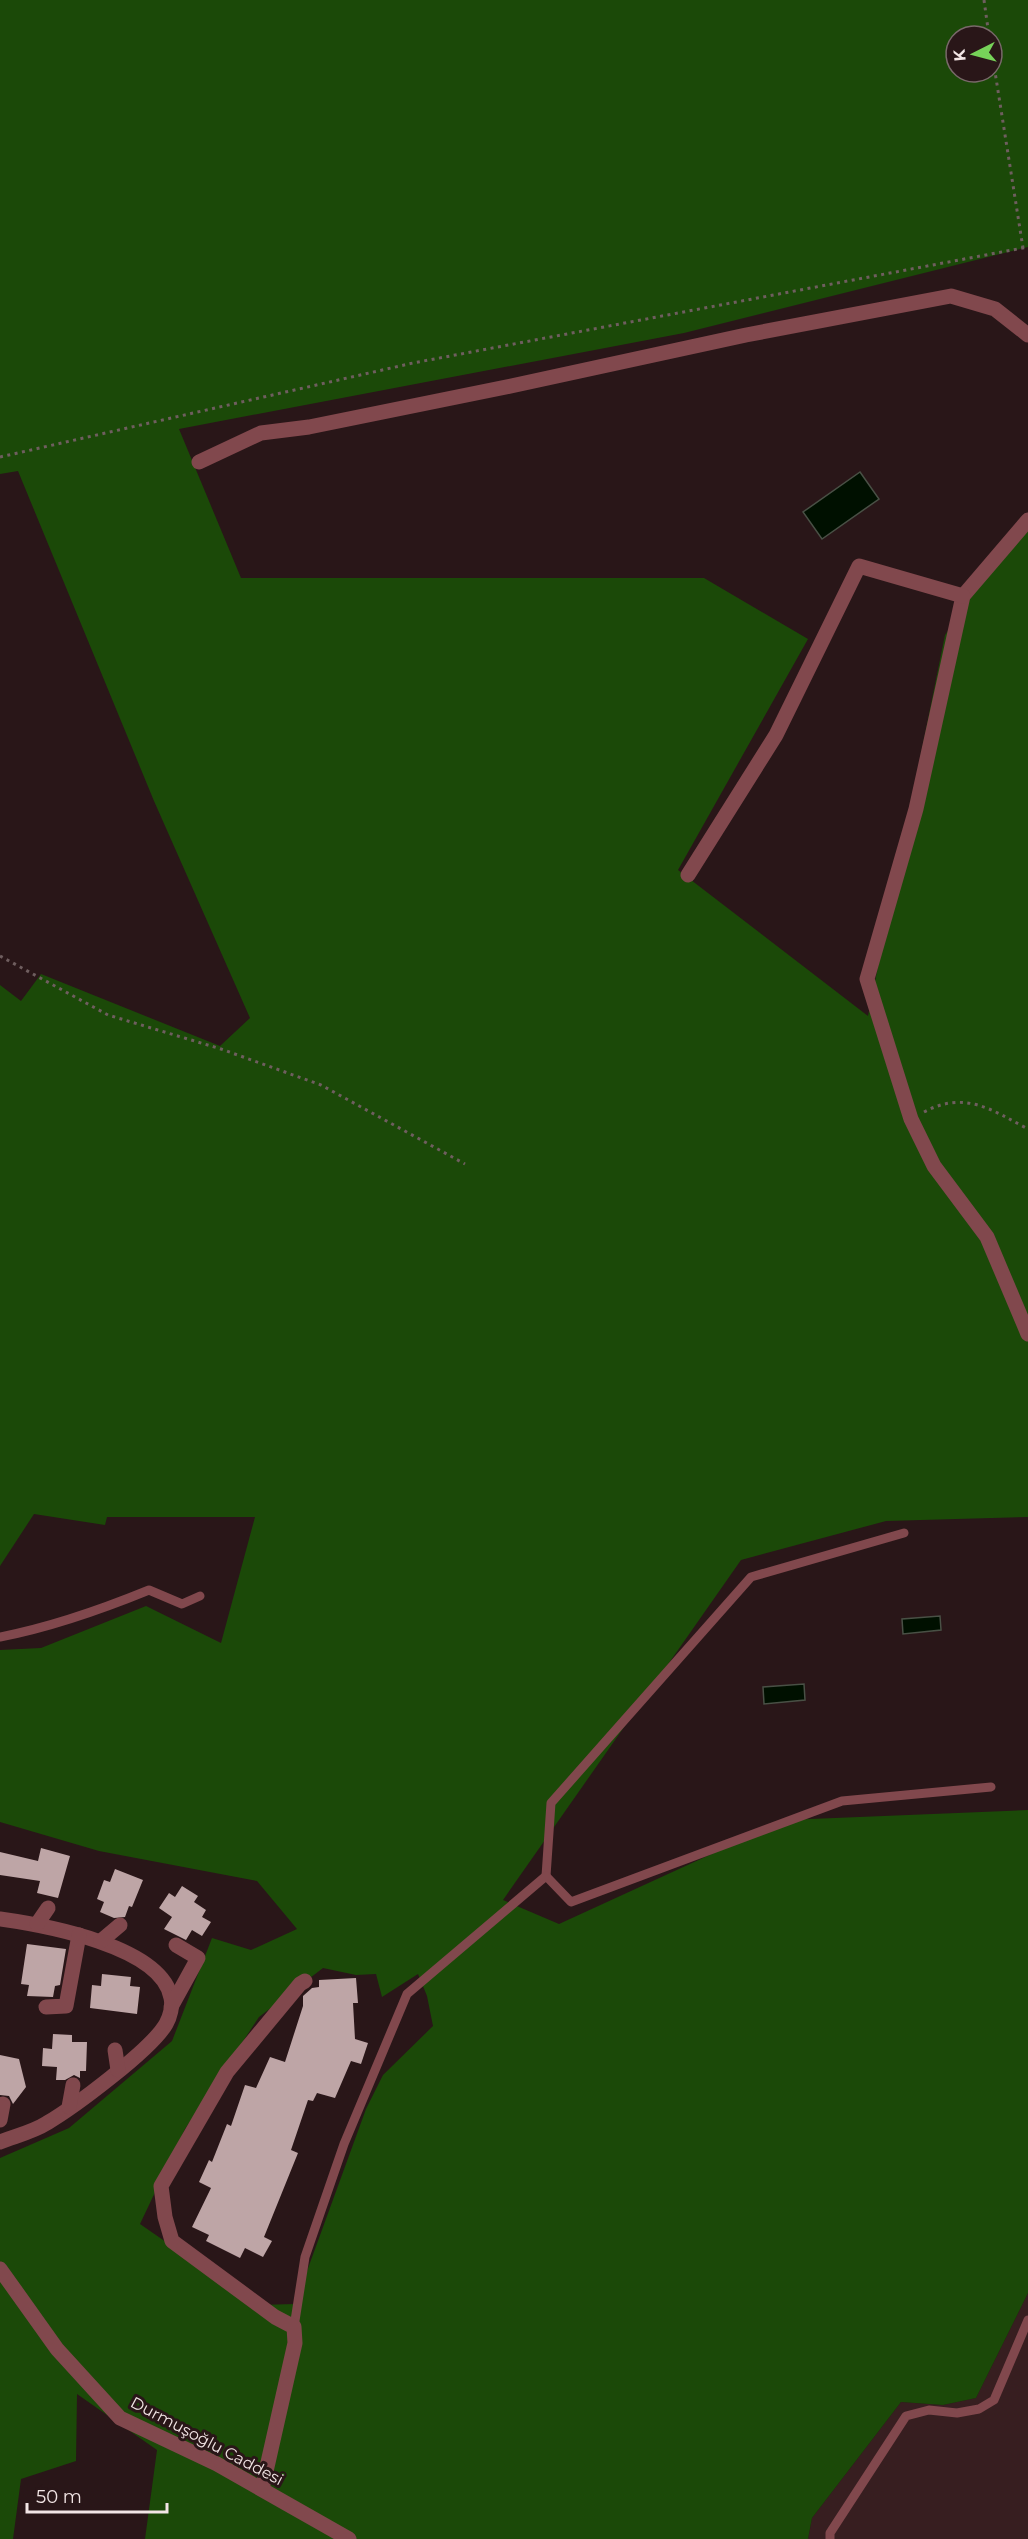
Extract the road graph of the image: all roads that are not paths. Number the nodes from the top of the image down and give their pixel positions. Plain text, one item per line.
1 (1028, 336) edge
2 (200, 462) dead end
3 (1028, 520) edge
4 (963, 596) junction
5 (688, 875) dead end
6 (1028, 1334) edge
7 (904, 1533) dead end
8 (200, 1596) dead end
9 (0, 1637) edge
10 (991, 1787) dead end
11 (546, 1876) junction
12 (48, 1908) dead end
13 (0, 1919) edge
14 (37, 1924) junction
15 (120, 1925) dead end
16 (79, 1935) junction
17 (100, 1941) junction
18 (177, 1945) dead end
19 (305, 1981) dead end
20 (46, 2007) dead end
21 (171, 2007) junction
22 (115, 2050) dead end
23 (118, 2070) junction
24 (73, 2085) dead end
25 (3, 2104) dead end
26 (69, 2107) junction
27 (0, 2120) edge
28 (0, 2142) edge
29 (0, 2268) edge
30 (1028, 2320) edge
31 (294, 2326) junction
32 (262, 2489) junction
33 (349, 2539) edge
34 (830, 2539) edge

1 - 2 street
3 - 4 street
4 - 5 street
4 - 6 street
7 - 11 lane
8 - 9 lane
10 - 11 lane
11 - 31 lane
12 - 14 street
13 - 14 street
14 - 16 street
15 - 17 street
16 - 17 street
16 - 20 street
17 - 21 street
18 - 21 street
19 - 31 street
21 - 23 street
22 - 23 street
23 - 26 street
24 - 26 street
25 - 27 street
26 - 28 street
29 - 32 street, Durmuşoğlu Caddesi
30 - 34 lane
31 - 32 street
32 - 33 street, Durmuşoğlu Caddesi

